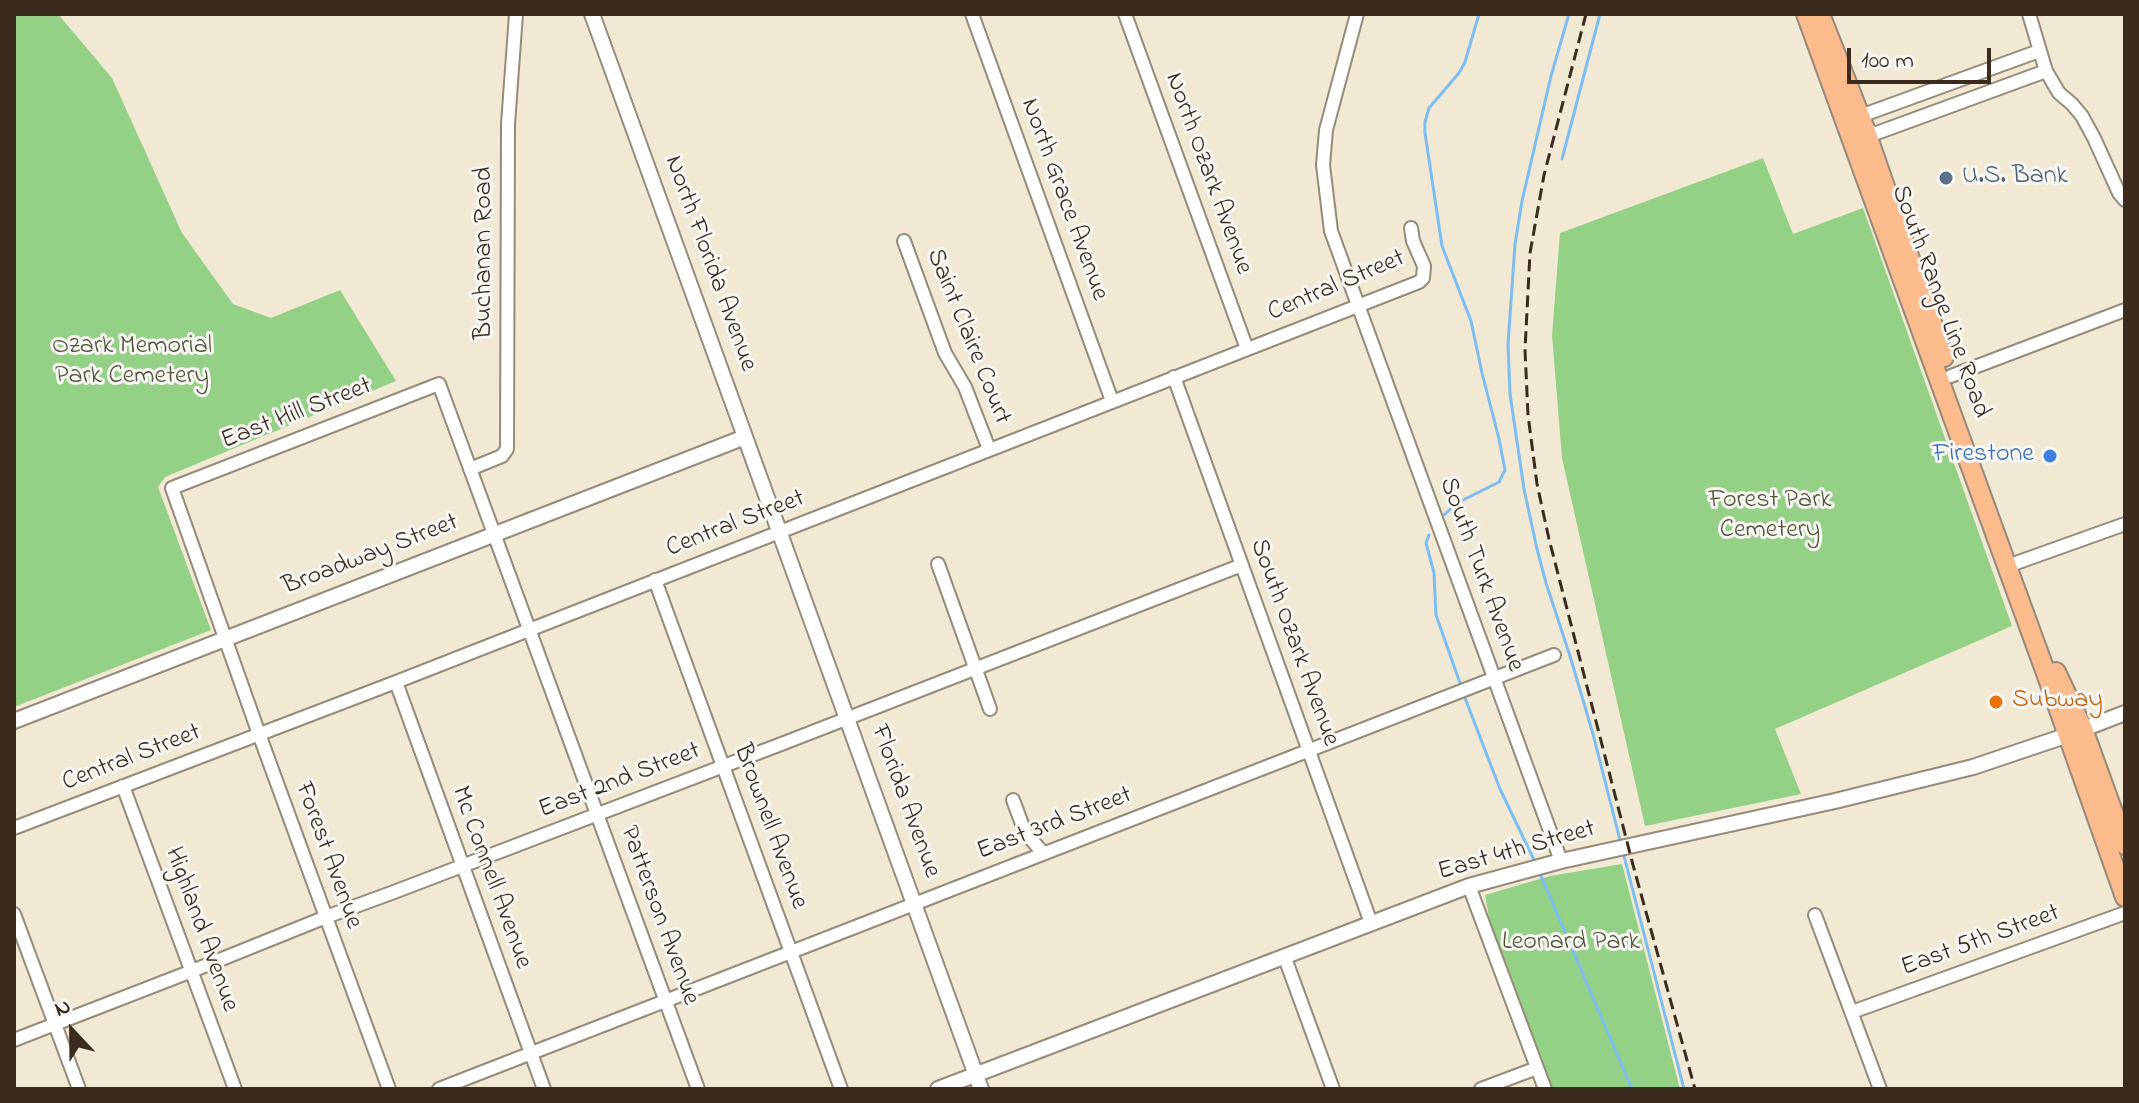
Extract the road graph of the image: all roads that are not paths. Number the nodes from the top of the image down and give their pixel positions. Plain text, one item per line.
1 (516, 14) edge
2 (592, 14) edge
3 (972, 14) edge
4 (1125, 14) edge
5 (1357, 14) edge
6 (1806, 14) edge
7 (1820, 14) edge
8 (2029, 14) edge
9 (2039, 51) junction
10 (2046, 71) junction
11 (1857, 128) junction
12 (2125, 200) edge
13 (1411, 228) dead end
14 (904, 241) dead end
15 (1357, 305) junction
16 (2125, 310) edge
17 (1247, 349) junction
18 (1951, 376) junction
19 (1174, 377) junction
20 (439, 384) joint
21 (1112, 401) junction
22 (745, 437) junction
23 (989, 449) junction
24 (470, 469) junction
25 (172, 488) joint
26 (2125, 524) edge
27 (780, 531) junction
28 (493, 534) junction
29 (2016, 563) junction
30 (938, 564) dead end
31 (1242, 565) junction
32 (655, 580) junction
33 (530, 629) junction
34 (226, 639) junction
35 (1554, 655) dead end
36 (976, 668) junction
37 (1494, 679) junction
38 (396, 682) junction
39 (990, 709) dead end
40 (2125, 713) edge
41 (848, 718) junction
42 (14, 721) edge
43 (2076, 732) junction
44 (259, 734) junction
45 (1309, 750) junction
46 (723, 766) junction
47 (123, 786) junction
48 (1013, 800) dead end
49 (597, 814) junction
50 (14, 828) edge
51 (2125, 845) edge
52 (1043, 853) junction
53 (1561, 861) junction
54 (462, 866) junction
55 (1469, 886) junction
56 (2125, 897) edge
57 (915, 903) junction
58 (2125, 913) edge
59 (14, 914) edge
60 (1815, 915) dead end
61 (326, 917) junction
62 (1371, 923) junction
63 (792, 951) junction
64 (1285, 958) junction
65 (192, 971) junction
66 (666, 1000) junction
67 (1852, 1012) junction
68 (55, 1024) junction
69 (14, 1040) edge
70 (531, 1053) junction
71 (1537, 1068) junction
72 (975, 1074) junction
73 (79, 1089) edge
74 (235, 1089) edge
75 (389, 1089) edge
76 (439, 1089) edge
77 (544, 1089) edge
78 (698, 1089) edge
79 (841, 1089) edge
80 (938, 1089) edge
81 (981, 1089) edge
82 (1333, 1089) edge
83 (1481, 1089) edge
84 (1545, 1089) edge
85 (1880, 1089) edge

1 - 24 street, Buchanan Road
2 - 22 street, North Florida Avenue
3 - 21 street, North Grace Avenue
4 - 17 street, North Ozark Avenue
5 - 15 street, South Turk Avenue
6 - 11 main road
7 - 11 main road
8 - 9 street
9 - 10 street
9 - 11 street
10 - 11 street
10 - 12 street
11 - 18 main road, South Range Line Road
11 - 43 main road, South Range Line Road
13 - 15 street, Central Street
14 - 23 street, Saint Claire Court
15 - 17 street, Central Street
15 - 37 street, South Turk Avenue
16 - 18 street
17 - 19 street, Central Street
18 - 29 main road, South Range Line Road
19 - 21 street, Central Street
19 - 31 street, South Ozark Avenue
20 - 24 street, Patterson Avenue
20 - 25 street, East Hill Street
21 - 23 street, Central Street
22 - 27 street, North Florida Avenue
22 - 28 street, Broadway Street
23 - 27 street, Central Street
24 - 28 street, Patterson Avenue
25 - 34 street, Forest Avenue
26 - 29 street
27 - 32 street, Central Street
27 - 41 street, Florida Avenue
28 - 33 street, Patterson Avenue
28 - 34 street, Broadway Street
29 - 43 main road, South Range Line Road
30 - 36 street
31 - 36 street, East 2nd Street
31 - 45 street, South Ozark Avenue
32 - 33 street, Central Street
32 - 46 street, Brownell Avenue
33 - 38 street, Central Street
33 - 49 street, Patterson Avenue
34 - 42 street, Broadway Street
34 - 44 street, Forest Avenue
35 - 37 street, East 3rd Street
36 - 39 street
36 - 41 street, East 2nd Street
37 - 45 street, East 3rd Street
37 - 53 street, South Turk Avenue
38 - 44 street, Central Street
38 - 54 street, Mc Connell Avenue
40 - 43 street, East 4th Street
41 - 46 street, East 2nd Street
41 - 57 street, Florida Avenue
43 - 51 main road, South Range Line Road
43 - 53 street, East 4th Street
43 - 56 main road, South Range Line Road
44 - 47 street, Central Street
44 - 61 street, Forest Avenue
45 - 52 street, East 3rd Street
45 - 62 street, South Ozark Avenue
46 - 49 street, East 2nd Street
46 - 63 street, Brownell Avenue
47 - 50 street, Central Street
47 - 65 street, Highland Avenue
48 - 52 street
49 - 54 street, East 2nd Street
49 - 66 street, Patterson Avenue
52 - 57 street, East 3rd Street
53 - 55 street, East 4th Street
54 - 61 street, East 2nd Street
54 - 70 street, Mc Connell Avenue
55 - 62 street, East 4th Street
55 - 71 street
57 - 63 street, East 3rd Street
57 - 72 street, Florida Avenue
58 - 67 street, East 5th Street
59 - 68 street
60 - 67 street
61 - 65 street, East 2nd Street
61 - 75 street, Forest Avenue
62 - 64 street, East 4th Street
63 - 66 street, East 3rd Street
63 - 79 street, Brownell Avenue
64 - 72 street, East 4th Street
64 - 82 street
65 - 68 street, East 2nd Street
65 - 74 street, Highland Avenue
66 - 70 street, East 3rd Street
66 - 78 street, Patterson Avenue
67 - 85 street
68 - 69 street, East 2nd Street
68 - 73 street
70 - 76 street, East 3rd Street
70 - 77 street, Mc Connell Avenue
71 - 83 street
71 - 84 street
72 - 80 street, East 4th Street
72 - 81 street, Florida Avenue

